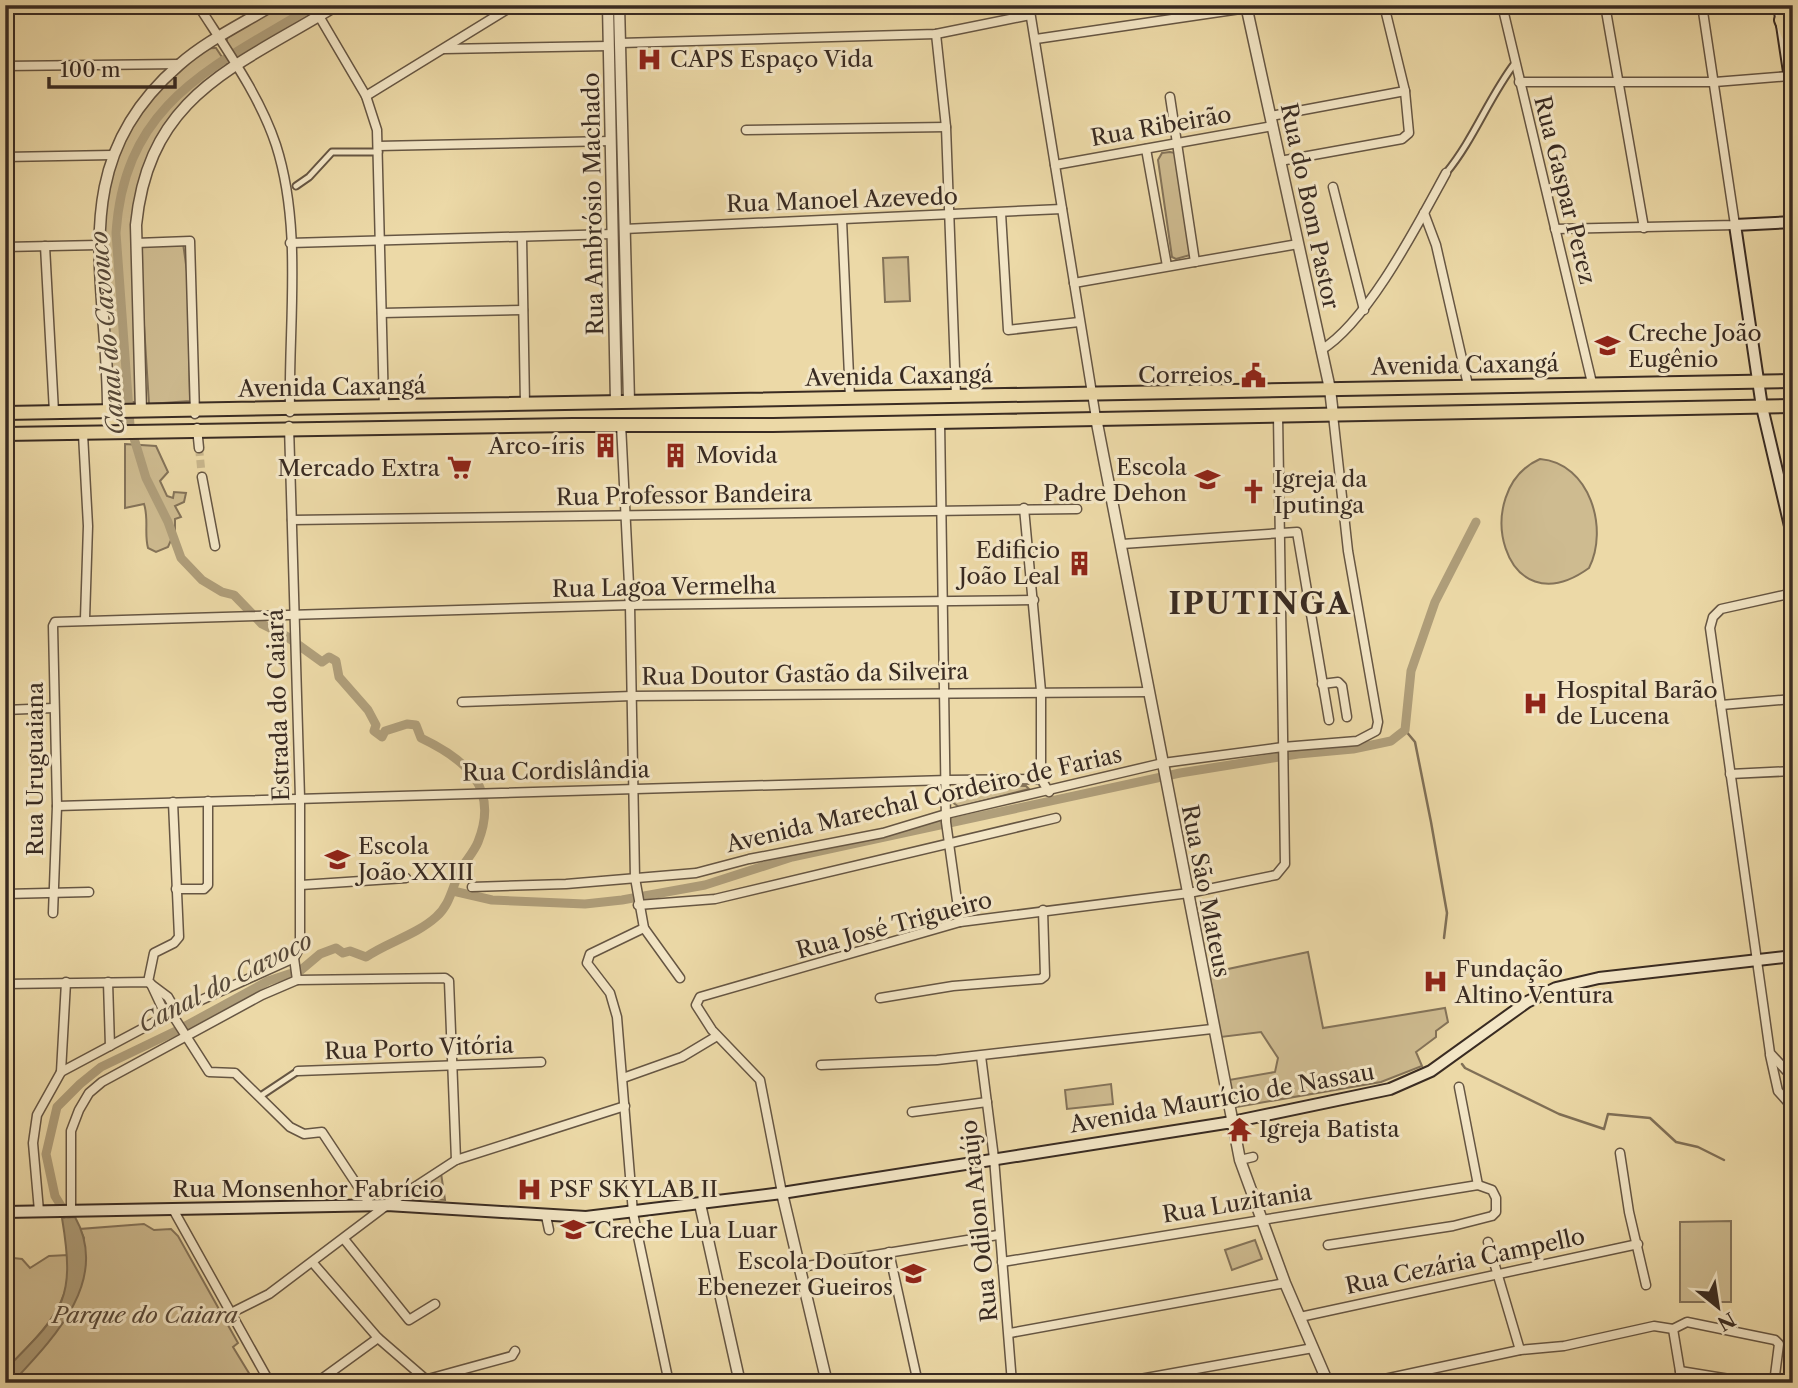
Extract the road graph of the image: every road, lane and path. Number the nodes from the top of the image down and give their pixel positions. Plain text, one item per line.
1 (198, 5) edge
2 (273, 5) edge
3 (337, 5) edge
4 (514, 5) edge
5 (608, 5) edge
6 (619, 5) edge
7 (1028, 5) edge
8 (1384, 5) edge
9 (1502, 5) edge
10 (1605, 5) edge
11 (1702, 5) edge
12 (1779, 5) edge
13 (1247, 6) edge
14 (1031, 15) junction
15 (319, 16) junction
16 (1781, 20) junction
17 (936, 34) junction
18 (1035, 39) junction
19 (220, 40) junction
20 (620, 43) junction
21 (609, 46) junction
22 (1793, 48) edge
23 (441, 49) junction
24 (1515, 62) junction
25 (180, 64) junction
26 (233, 64) junction
27 (5, 66) edge
28 (1789, 76) junction
29 (1519, 82) junction
30 (1715, 82) junction
31 (1620, 83) junction
32 (1405, 91) junction
33 (366, 96) junction
34 (1170, 97) dead end
35 (1793, 99) edge
36 (1272, 121) junction
37 (946, 127) junction
38 (746, 130) dead end
39 (611, 141) junction
40 (1175, 144) junction
41 (378, 149) junction
42 (1146, 149) junction
43 (112, 155) junction
44 (5, 157) edge
45 (1280, 161) junction
46 (1055, 164) junction
47 (1446, 173) joint
48 (1333, 187) dead end
49 (292, 188) junction
50 (1062, 209) junction
51 (1001, 213) junction
52 (1424, 213) junction
53 (951, 215) junction
54 (842, 220) junction
55 (1793, 222) edge
56 (1735, 225) junction
57 (1644, 228) junction
58 (624, 229) junction
59 (1555, 229) junction
60 (613, 234) junction
61 (522, 238) junction
62 (381, 241) junction
63 (136, 243) junction
64 (290, 243) junction
65 (1298, 244) junction
66 (45, 246) junction
67 (98, 246) junction
68 (5, 247) edge
69 (1195, 262) junction
70 (1167, 266) junction
71 (1074, 283) junction
72 (523, 310) junction
73 (1364, 310) junction
74 (382, 313) junction
75 (1080, 323) junction
76 (1321, 350) junction
77 (1760, 380) junction
78 (1793, 380) edge
79 (1592, 383) junction
80 (1468, 384) junction
81 (1330, 390) junction
82 (1092, 394) junction
83 (956, 396) junction
84 (850, 398) junction
85 (623, 402) junction
86 (525, 404) junction
87 (1793, 406) edge
88 (1762, 407) junction
89 (384, 408) junction
90 (290, 410) junction
91 (140, 411) junction
92 (54, 412) junction
93 (110, 412) junction
94 (195, 412) junction
95 (5, 413) edge
96 (1278, 415) junction
97 (1333, 415) junction
98 (1096, 418) junction
99 (940, 421) junction
100 (621, 424) junction
101 (289, 428) junction
102 (197, 430) junction
103 (5, 434) edge
104 (83, 434) junction
105 (199, 448) tunnel mouth
106 (202, 477) tunnel mouth
107 (1024, 508) junction
108 (1077, 509) dead end
109 (942, 510) junction
110 (625, 515) junction
111 (292, 520) junction
112 (1279, 533) junction
113 (1793, 539) edge
114 (1122, 544) junction
115 (215, 546) dead end
116 (1793, 593) edge
117 (1034, 600) junction
118 (944, 601) junction
119 (630, 605) junction
120 (295, 617) junction
121 (86, 619) junction
122 (1322, 684) junction
123 (946, 691) junction
124 (1041, 691) junction
125 (1149, 692) junction
126 (632, 696) junction
127 (1793, 699) edge
128 (462, 702) dead end
129 (1721, 705) junction
130 (54, 708) junction
131 (5, 710) edge
132 (1347, 717) dead end
133 (1329, 720) dead end
134 (1283, 749) junction
135 (1163, 763) junction
136 (1793, 771) edge
137 (1730, 775) junction
138 (1041, 779) junction
139 (948, 780) junction
140 (634, 789) junction
141 (1049, 792) junction
142 (300, 798) junction
143 (208, 801) junction
144 (173, 802) junction
145 (57, 806) junction
146 (946, 818) junction
147 (1056, 818) dead end
148 (948, 839) junction
149 (405, 878) dead end
150 (635, 881) junction
151 (301, 885) junction
152 (472, 887) dead end
153 (176, 889) junction
154 (54, 892) junction
155 (89, 892) dead end
156 (1189, 893) junction
157 (5, 894) edge
158 (638, 904) junction
159 (1043, 910) junction
160 (53, 913) dead end
161 (960, 922) junction
162 (644, 928) junction
163 (1793, 956) edge
164 (294, 960) junction
165 (1757, 961) junction
166 (680, 978) dead end
167 (297, 979) junction
168 (66, 982) junction
169 (108, 982) junction
170 (150, 983) junction
171 (5, 984) edge
172 (880, 998) dead end
173 (172, 1014) junction
174 (1212, 1029) junction
175 (186, 1036) junction
176 (717, 1036) junction
177 (110, 1046) junction
178 (1770, 1053) junction
179 (981, 1056) junction
180 (541, 1062) dead end
181 (821, 1065) dead end
182 (453, 1066) junction
183 (298, 1071) joint
184 (61, 1072) junction
185 (623, 1078) junction
186 (1793, 1078) edge
187 (1459, 1087) dead end
188 (258, 1097) junction
189 (987, 1102) junction
190 (625, 1106) junction
191 (1793, 1108) edge
192 (912, 1112) dead end
193 (1231, 1122) junction
194 (1620, 1153) dead end
195 (1253, 1157) dead end
196 (993, 1158) junction
197 (456, 1160) junction
198 (1240, 1160) junction
199 (1478, 1185) junction
200 (782, 1192) junction
201 (700, 1204) junction
202 (387, 1205) junction
203 (371, 1206) junction
204 (674, 1208) joint
205 (41, 1211) junction
206 (69, 1211) junction
207 (174, 1211) junction
208 (5, 1212) edge
209 (633, 1213) junction
210 (547, 1216) junction
211 (1261, 1218) junction
212 (550, 1230) dead end
213 (999, 1235) junction
214 (344, 1239) junction
215 (1488, 1242) dead end
216 (1638, 1244) junction
217 (1328, 1245) dead end
218 (889, 1252) junction
219 (1002, 1262) junction
220 (313, 1263) junction
221 (800, 1267) junction
222 (1497, 1273) junction
223 (1285, 1283) junction
224 (1646, 1285) dead end
225 (435, 1304) dead end
226 (232, 1313) junction
227 (1300, 1317) junction
228 (1673, 1329) junction
229 (1010, 1333) junction
230 (378, 1338) junction
231 (1312, 1348) junction
232 (1520, 1350) junction
233 (515, 1351) dead end
234 (1680, 1371) junction
235 (429, 1381) edge
236 (1732, 1381) edge
237 (270, 1383) edge
238 (316, 1383) edge
239 (668, 1383) edge
240 (740, 1383) edge
241 (827, 1383) edge
242 (918, 1383) edge
243 (1012, 1383) edge
244 (1118, 1383) edge
245 (1328, 1383) edge
246 (1366, 1383) edge
247 (1682, 1383) edge
248 (1754, 1383) edge
249 (1774, 1383) edge

1 - 19 street
2 - 19 street
3 - 15 street
4 - 23 street
5 - 21 street, Rua Ambrósio Machado
6 - 20 street, Rua Ambrósio Machado
7 - 14 street, Rua São Mateus
8 - 32 street
9 - 24 street, Rua Gaspar Perez
10 - 31 street
11 - 30 street
12 - 16 main road
13 - 18 street
13 - 36 street, Rua do Bom Pastor
14 - 17 street
14 - 18 street, Rua São Mateus
15 - 26 street
15 - 33 street
16 - 22 main road
16 - 28 main road
17 - 20 street
17 - 37 street
18 - 46 street, Rua São Mateus
19 - 25 street
19 - 26 street
20 - 58 street, Rua Ambrósio Machado
21 - 23 street
21 - 39 street, Rua Ambrósio Machado
23 - 33 street
24 - 29 street, Rua Gaspar Perez
24 - 47 street
25 - 27 street
25 - 43 street
26 - 49 street
26 - 63 street
28 - 30 street
28 - 35 main road
29 - 31 street
29 - 59 street, Rua Gaspar Perez
30 - 31 street
30 - 56 street
31 - 57 street
32 - 36 street, Rua Ribeirão
32 - 45 street
33 - 41 street
34 - 40 street
36 - 40 street, Rua Ribeirão
36 - 45 street, Rua do Bom Pastor
37 - 38 street
37 - 53 street
39 - 41 street
39 - 60 street, Rua Ambrósio Machado
40 - 42 street, Rua Ribeirão
40 - 69 street
41 - 49 street
41 - 62 street
42 - 46 street, Rua Ribeirão
42 - 70 street
43 - 44 street
43 - 67 street
45 - 65 street, Rua do Bom Pastor
46 - 50 street, Rua São Mateus
47 - 52 street
48 - 73 street
49 - 64 street
50 - 51 street, Rua Manoel Azevedo
50 - 71 street, Rua São Mateus
51 - 53 street, Rua Manoel Azevedo
51 - 75 street
52 - 73 street
52 - 80 street
53 - 54 street, Rua Manoel Azevedo
53 - 83 street
54 - 58 street, Rua Manoel Azevedo
54 - 84 street
55 - 56 main road
56 - 57 street
56 - 77 main road
57 - 59 street
58 - 85 street, Rua Ambrósio Machado
59 - 79 street, Rua Gaspar Perez
60 - 61 street
60 - 85 street, Rua Ambrósio Machado
61 - 62 street
61 - 72 street
62 - 64 street
62 - 74 street
63 - 91 street
63 - 94 street
64 - 90 street
65 - 69 street
65 - 76 street, Rua do Bom Pastor
66 - 67 street
66 - 68 street
66 - 92 street
67 - 93 street
69 - 70 street
70 - 71 street
71 - 75 street, Rua São Mateus
72 - 74 street
72 - 86 street
73 - 76 street
74 - 89 street
75 - 82 street, Rua São Mateus
76 - 81 street, Rua do Bom Pastor
77 - 78 main road, Avenida Caxangá
77 - 79 main road, Avenida Caxangá
77 - 88 main road
79 - 80 main road, Avenida Caxangá
80 - 81 main road, Avenida Caxangá
81 - 82 main road, Avenida Caxangá
81 - 97 street, Rua do Bom Pastor
82 - 83 main road, Avenida Caxangá
82 - 98 street, Rua São Mateus
83 - 84 main road, Avenida Caxangá
84 - 85 main road, Avenida Caxangá
85 - 86 main road, Avenida Caxangá
86 - 89 main road, Avenida Caxangá
87 - 88 main road, Avenida Caxangá
88 - 97 main road, Avenida Caxangá
88 - 113 main road
89 - 90 main road, Avenida Caxangá
90 - 94 main road, Avenida Caxangá
91 - 93 main road, Avenida Caxangá
91 - 94 main road, Avenida Caxangá
92 - 93 main road, Avenida Caxangá
92 - 95 main road, Avenida Caxangá
96 - 97 main road, Avenida Caxangá
96 - 98 main road, Avenida Caxangá
96 - 112 street
97 - 134 street, Avenida Marechal Cordeiro de Farias
98 - 99 main road, Avenida Caxangá
98 - 114 street, Rua São Mateus
99 - 100 main road, Avenida Caxangá
99 - 109 street
100 - 101 main road, Avenida Caxangá
100 - 110 street
101 - 102 main road, Avenida Caxangá
101 - 111 street, Estrada do Caiará
102 - 104 main road, Avenida Caxangá
102 - 105 street
103 - 104 main road, Avenida Caxangá
104 - 121 street
106 - 115 street
107 - 108 street, Rua Professor Bandeira
107 - 109 street, Rua Professor Bandeira
107 - 117 street
109 - 110 street, Rua Professor Bandeira
109 - 118 street
110 - 111 street, Rua Professor Bandeira
110 - 119 street
111 - 120 street, Estrada do Caiará
112 - 114 street
112 - 122 street
112 - 134 street
114 - 125 street, Rua São Mateus
116 - 129 street
117 - 118 street, Rua Lagoa Vermelha
117 - 124 street
118 - 119 street, Rua Lagoa Vermelha
118 - 123 street
119 - 120 street, Rua Lagoa Vermelha
119 - 126 street
120 - 121 street, Rua Lagoa Vermelha
120 - 142 street, Estrada do Caiará
121 - 130 street, Rua Uruguaiana
122 - 132 street
122 - 133 street
123 - 124 street, Rua Doutor Gastão da Silveira
123 - 126 street, Rua Doutor Gastão da Silveira
123 - 139 street
124 - 125 street, Rua Doutor Gastão da Silveira
124 - 138 street
125 - 135 street, Rua São Mateus
126 - 128 street, Rua Doutor Gastão da Silveira
126 - 140 street
127 - 129 street
129 - 137 street
130 - 131 street
130 - 145 street, Rua Uruguaiana
134 - 135 street, Avenida Marechal Cordeiro de Farias
134 - 156 street, Rua José Trigueiro
135 - 141 street, Avenida Marechal Cordeiro de Farias
135 - 156 street, Rua São Mateus
136 - 137 street
137 - 165 street
138 - 139 street, Rua Cordislândia
138 - 141 street
139 - 140 street, Rua Cordislândia
139 - 146 street
140 - 142 street, Rua Cordislândia
140 - 150 street
141 - 146 street, Avenida Marechal Cordeiro de Farias
142 - 143 street, Rua Cordislândia
142 - 151 street, Estrada do Caiará
143 - 144 street, Rua Cordislândia
143 - 153 street
144 - 145 street, Rua Cordislândia
144 - 153 street
145 - 154 street, Rua Uruguaiana
146 - 148 street
146 - 150 street, Avenida Marechal Cordeiro de Farias
147 - 148 street
148 - 158 street
148 - 161 street
149 - 151 street
150 - 152 street, Avenida Marechal Cordeiro de Farias
150 - 158 street
151 - 164 street, Estrada do Caiará
153 - 170 street
154 - 155 street
154 - 157 street
154 - 160 street, Rua Uruguaiana
156 - 159 street, Rua José Trigueiro
156 - 174 street, Rua São Mateus
158 - 162 street
159 - 161 street, Rua José Trigueiro
159 - 172 street
161 - 176 street, Rua José Trigueiro
162 - 166 street
162 - 185 street
163 - 165 main road, Avenida Maurício de Nassau
164 - 167 street, Estrada do Caiará
164 - 173 street
165 - 178 street
165 - 193 main road, Avenida Maurício de Nassau
167 - 175 street
167 - 182 street
168 - 169 street
168 - 171 street
168 - 184 street
169 - 170 street
169 - 177 street
170 - 173 street
173 - 175 street
173 - 177 street
174 - 179 street
174 - 193 street, Rua São Mateus
175 - 188 street
175 - 206 street
176 - 185 street
176 - 200 street
177 - 184 street
178 - 186 street
178 - 191 street
179 - 181 street
179 - 189 street, Rua Odilon Araújo
180 - 182 street, Rua Porto Vitória
182 - 183 street, Rua Porto Vitória
182 - 197 street
183 - 188 street
184 - 205 street
185 - 190 street
187 - 199 street
188 - 203 street
189 - 192 street
189 - 196 street, Rua Odilon Araújo
190 - 197 street
190 - 209 street
193 - 196 main road, Avenida Maurício de Nassau
193 - 198 street, Rua São Mateus
194 - 216 street
195 - 198 street
196 - 200 main road, Avenida Maurício de Nassau
196 - 213 street, Rua Odilon Araújo
197 - 202 street
198 - 211 street, Rua São Mateus
199 - 211 street, Rua Luzitania
199 - 217 street
200 - 201 main road, Avenida Maurício de Nassau
200 - 221 street
201 - 204 main road, Avenida Maurício de Nassau
201 - 240 street
202 - 203 main road, Rua Monsenhor Fabrício
202 - 210 main road, Rua Monsenhor Fabrício
202 - 214 street
203 - 207 main road, Rua Monsenhor Fabrício
204 - 209 main road, Rua Monsenhor Fabrício
205 - 206 main road
205 - 208 main road
206 - 207 main road, Rua Monsenhor Fabrício
207 - 226 street
209 - 210 main road, Rua Monsenhor Fabrício
209 - 239 street
210 - 212 street
211 - 219 street, Rua Luzitania
211 - 223 street, Rua São Mateus
213 - 218 street
213 - 219 street, Rua Odilon Araújo
214 - 220 street
214 - 225 street
215 - 222 street
216 - 222 street, Rua Cezária Campello
216 - 224 street
218 - 221 street
218 - 242 street
219 - 229 street, Rua Odilon Araújo
220 - 226 street
220 - 230 street
221 - 241 street
222 - 227 street, Rua Cezária Campello
222 - 232 street
223 - 227 street, Rua São Mateus
223 - 229 street
226 - 237 street
227 - 231 street, Rua São Mateus
228 - 232 street
228 - 234 street
228 - 249 street
229 - 243 street, Rua Odilon Araújo
230 - 235 street
230 - 238 street
231 - 244 street
231 - 245 street, Rua São Mateus
232 - 246 street
233 - 235 street
234 - 236 street
234 - 247 street
236 - 248 street

